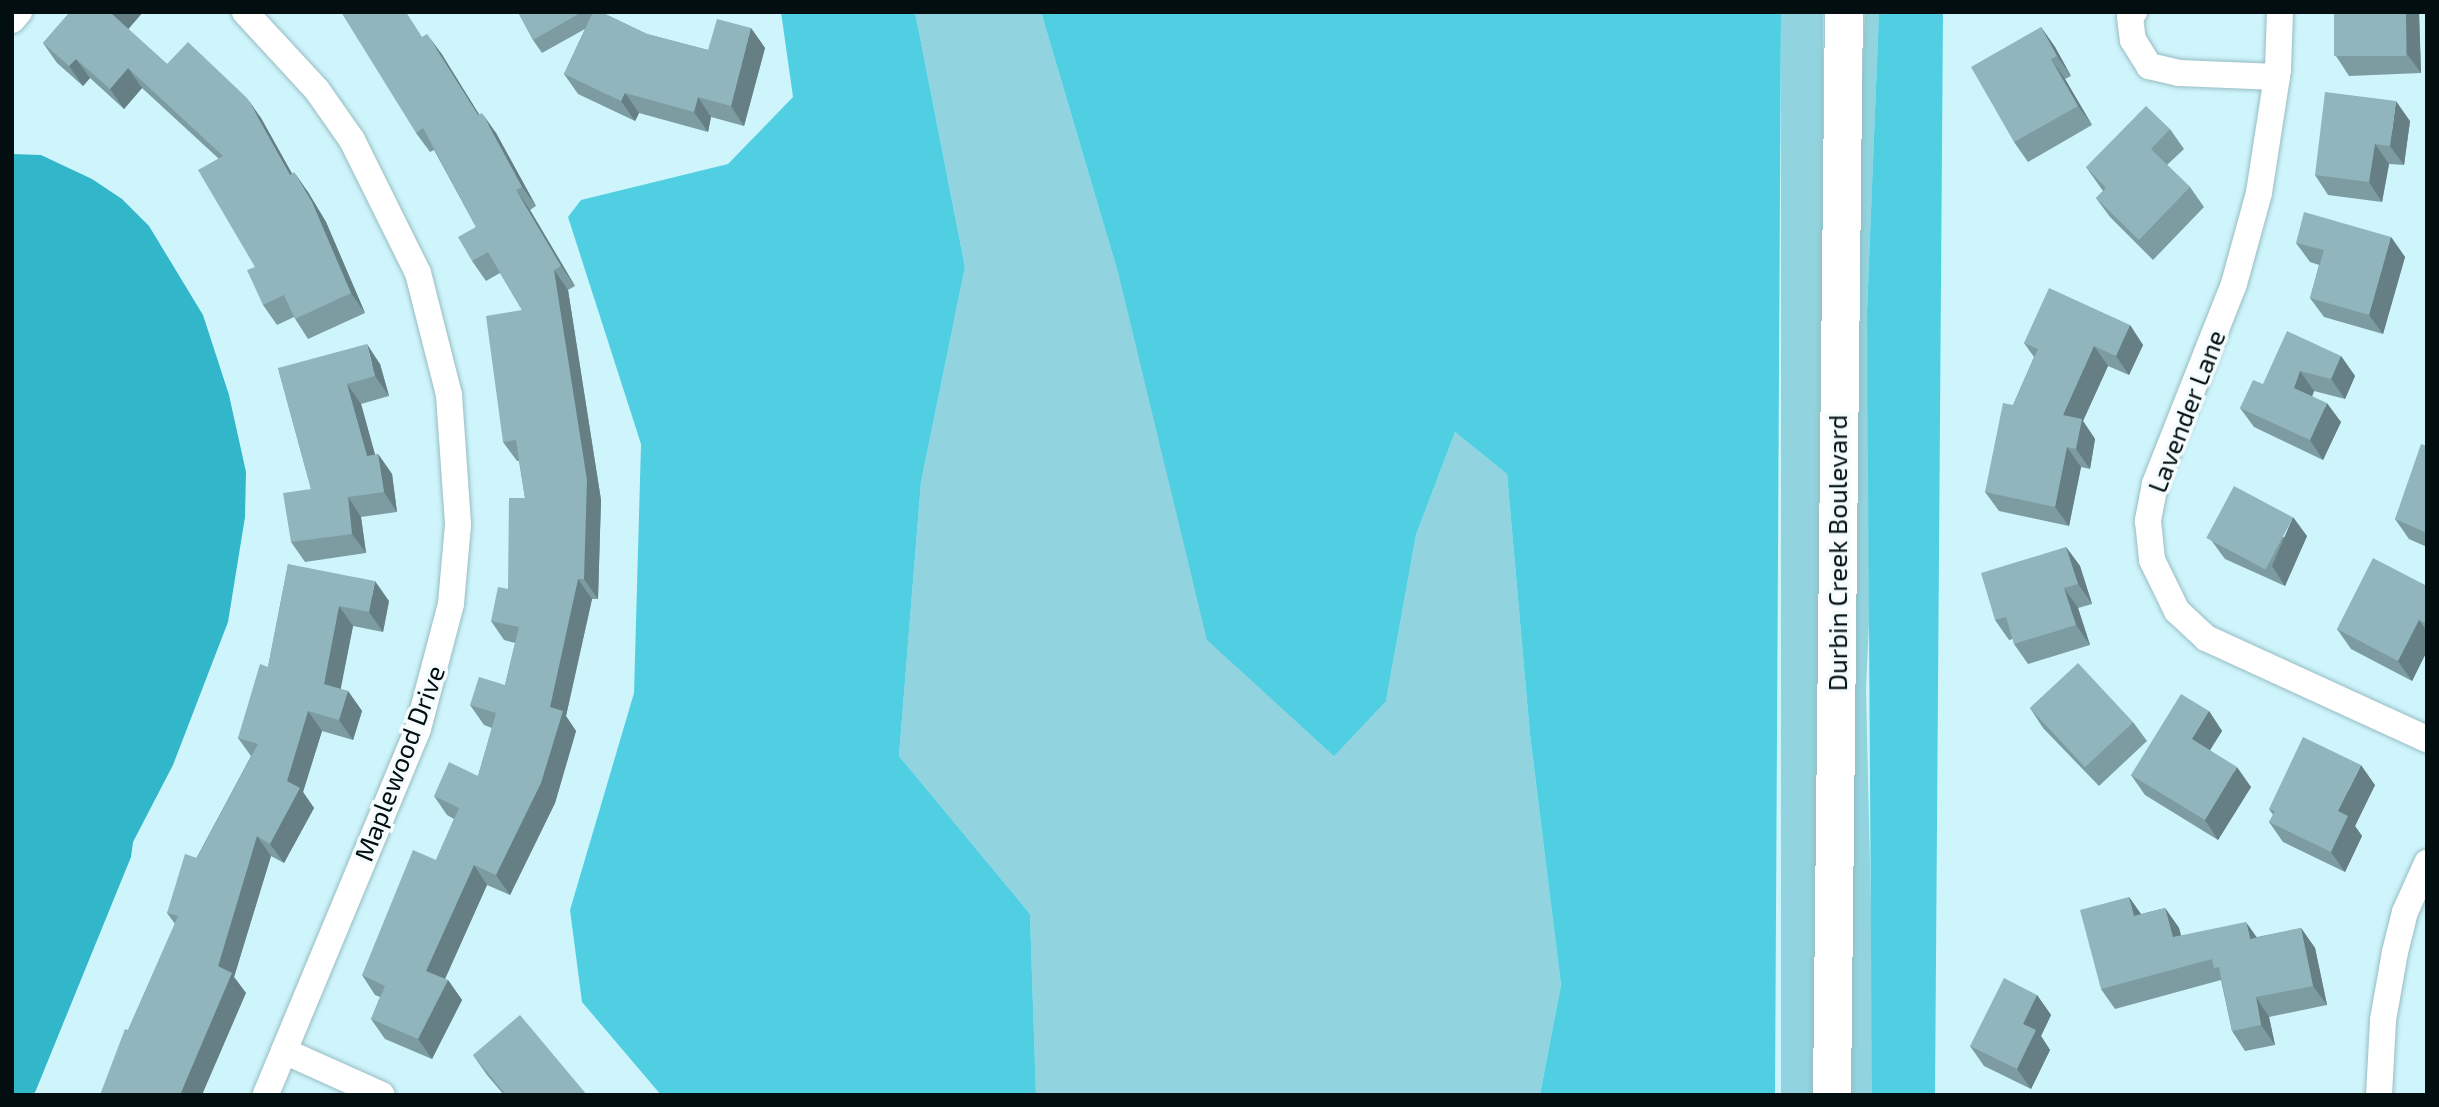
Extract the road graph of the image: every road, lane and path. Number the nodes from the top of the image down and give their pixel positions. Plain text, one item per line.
1 (19, 12) edge
2 (245, 12) edge
3 (1844, 12) edge
4 (2134, 12) edge
5 (2280, 12) edge
6 (12, 20) edge
7 (2277, 77) junction
8 (2427, 739) edge
9 (2427, 863) edge
10 (284, 1051) junction
11 (266, 1095) edge
12 (382, 1095) edge
13 (1832, 1095) edge
14 (2379, 1095) edge

1 - 6 street
2 - 10 street, Maplewood Drive
3 - 13 street, Durbin Creek Boulevard
4 - 7 street
5 - 7 street, Lavender Lane
7 - 8 street, Lavender Lane
9 - 14 street
10 - 11 street, Maplewood Drive
10 - 12 street

